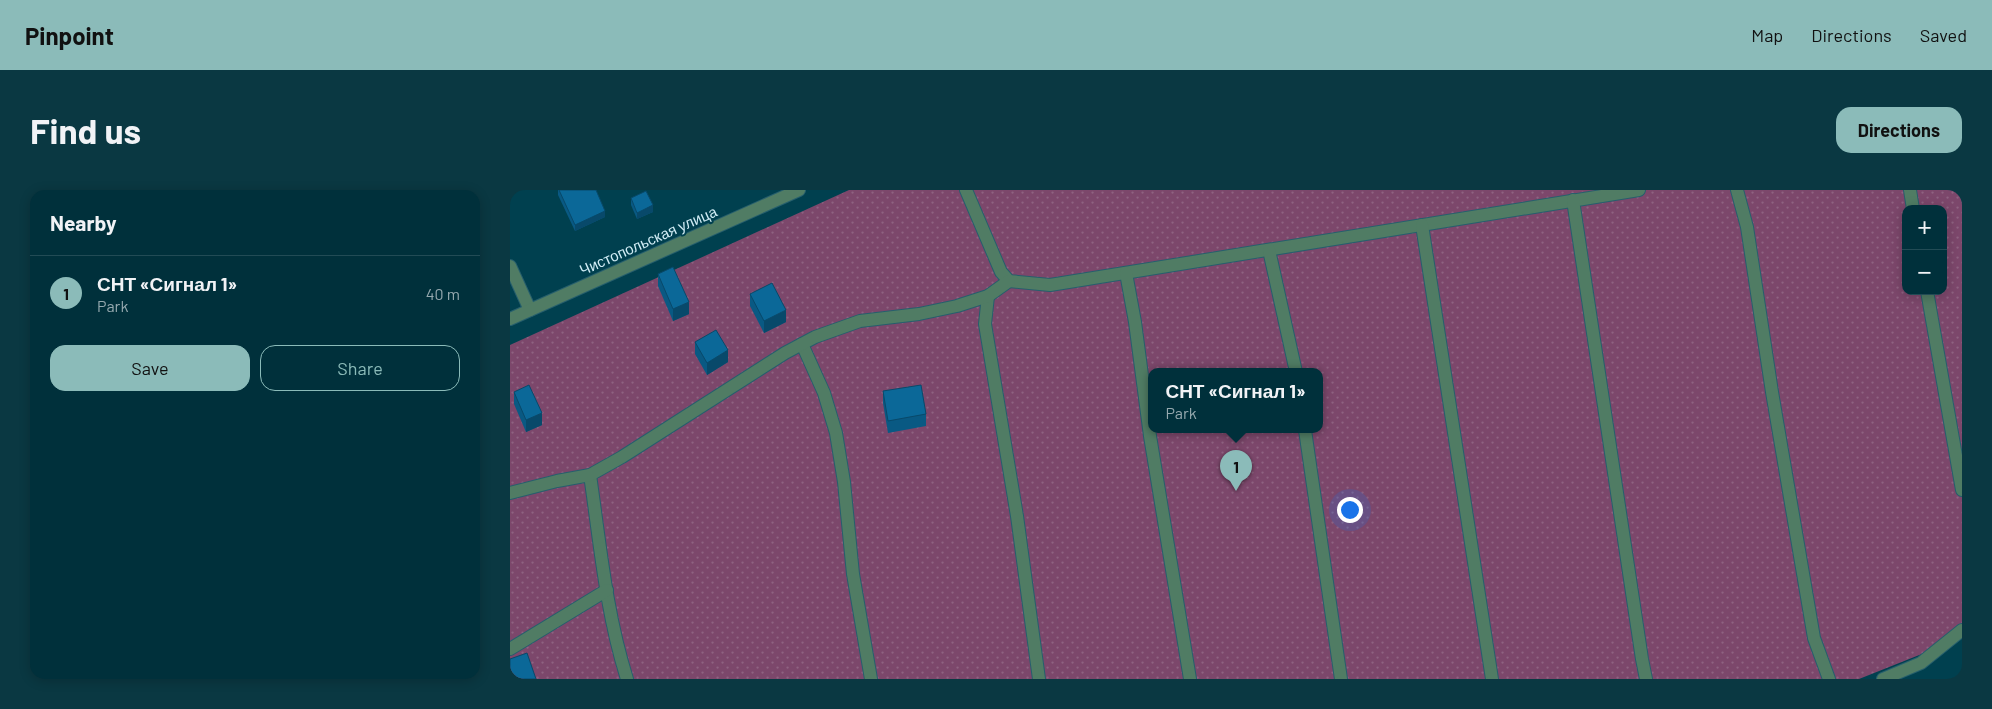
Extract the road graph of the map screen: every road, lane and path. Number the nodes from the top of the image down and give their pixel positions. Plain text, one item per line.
1 (799, 190) edge
2 (966, 190) edge
3 (1639, 190) edge
4 (1737, 190) edge
5 (1910, 190) edge
6 (1573, 200) junction
7 (1912, 205) edge
8 (1422, 225) junction
9 (1269, 250) junction
10 (510, 266) edge
11 (1126, 272) junction
12 (1008, 280) junction
13 (1928, 295) edge
14 (988, 296) junction
15 (530, 310) junction
16 (510, 319) edge
17 (802, 344) junction
18 (1295, 368) edge
19 (1148, 421) edge
20 (1150, 433) edge
21 (1305, 433) edge
22 (590, 475) junction
23 (1962, 490) edge
24 (510, 493) edge
25 (606, 590) junction
26 (1962, 630) edge
27 (510, 649) edge
28 (627, 679) edge
29 (871, 679) edge
30 (1039, 679) edge
31 (1190, 679) edge
32 (1342, 679) edge
33 (1492, 679) edge
34 (1646, 679) edge
35 (1829, 679) edge
36 (1883, 679) edge

1 - 15 street, Чистопольская улица
2 - 12 street
3 - 6 street
4 - 35 street
5 - 7 street
6 - 8 street
6 - 34 street
8 - 9 street
8 - 33 street
9 - 11 street
9 - 18 street
10 - 15 street
11 - 12 street
11 - 19 street
12 - 14 street
13 - 23 street
14 - 17 street
14 - 30 street
15 - 16 street, Чистопольская улица
17 - 22 street
17 - 29 street
20 - 31 street
21 - 32 street
22 - 24 street
22 - 25 street
25 - 27 street
25 - 28 street
26 - 36 street

